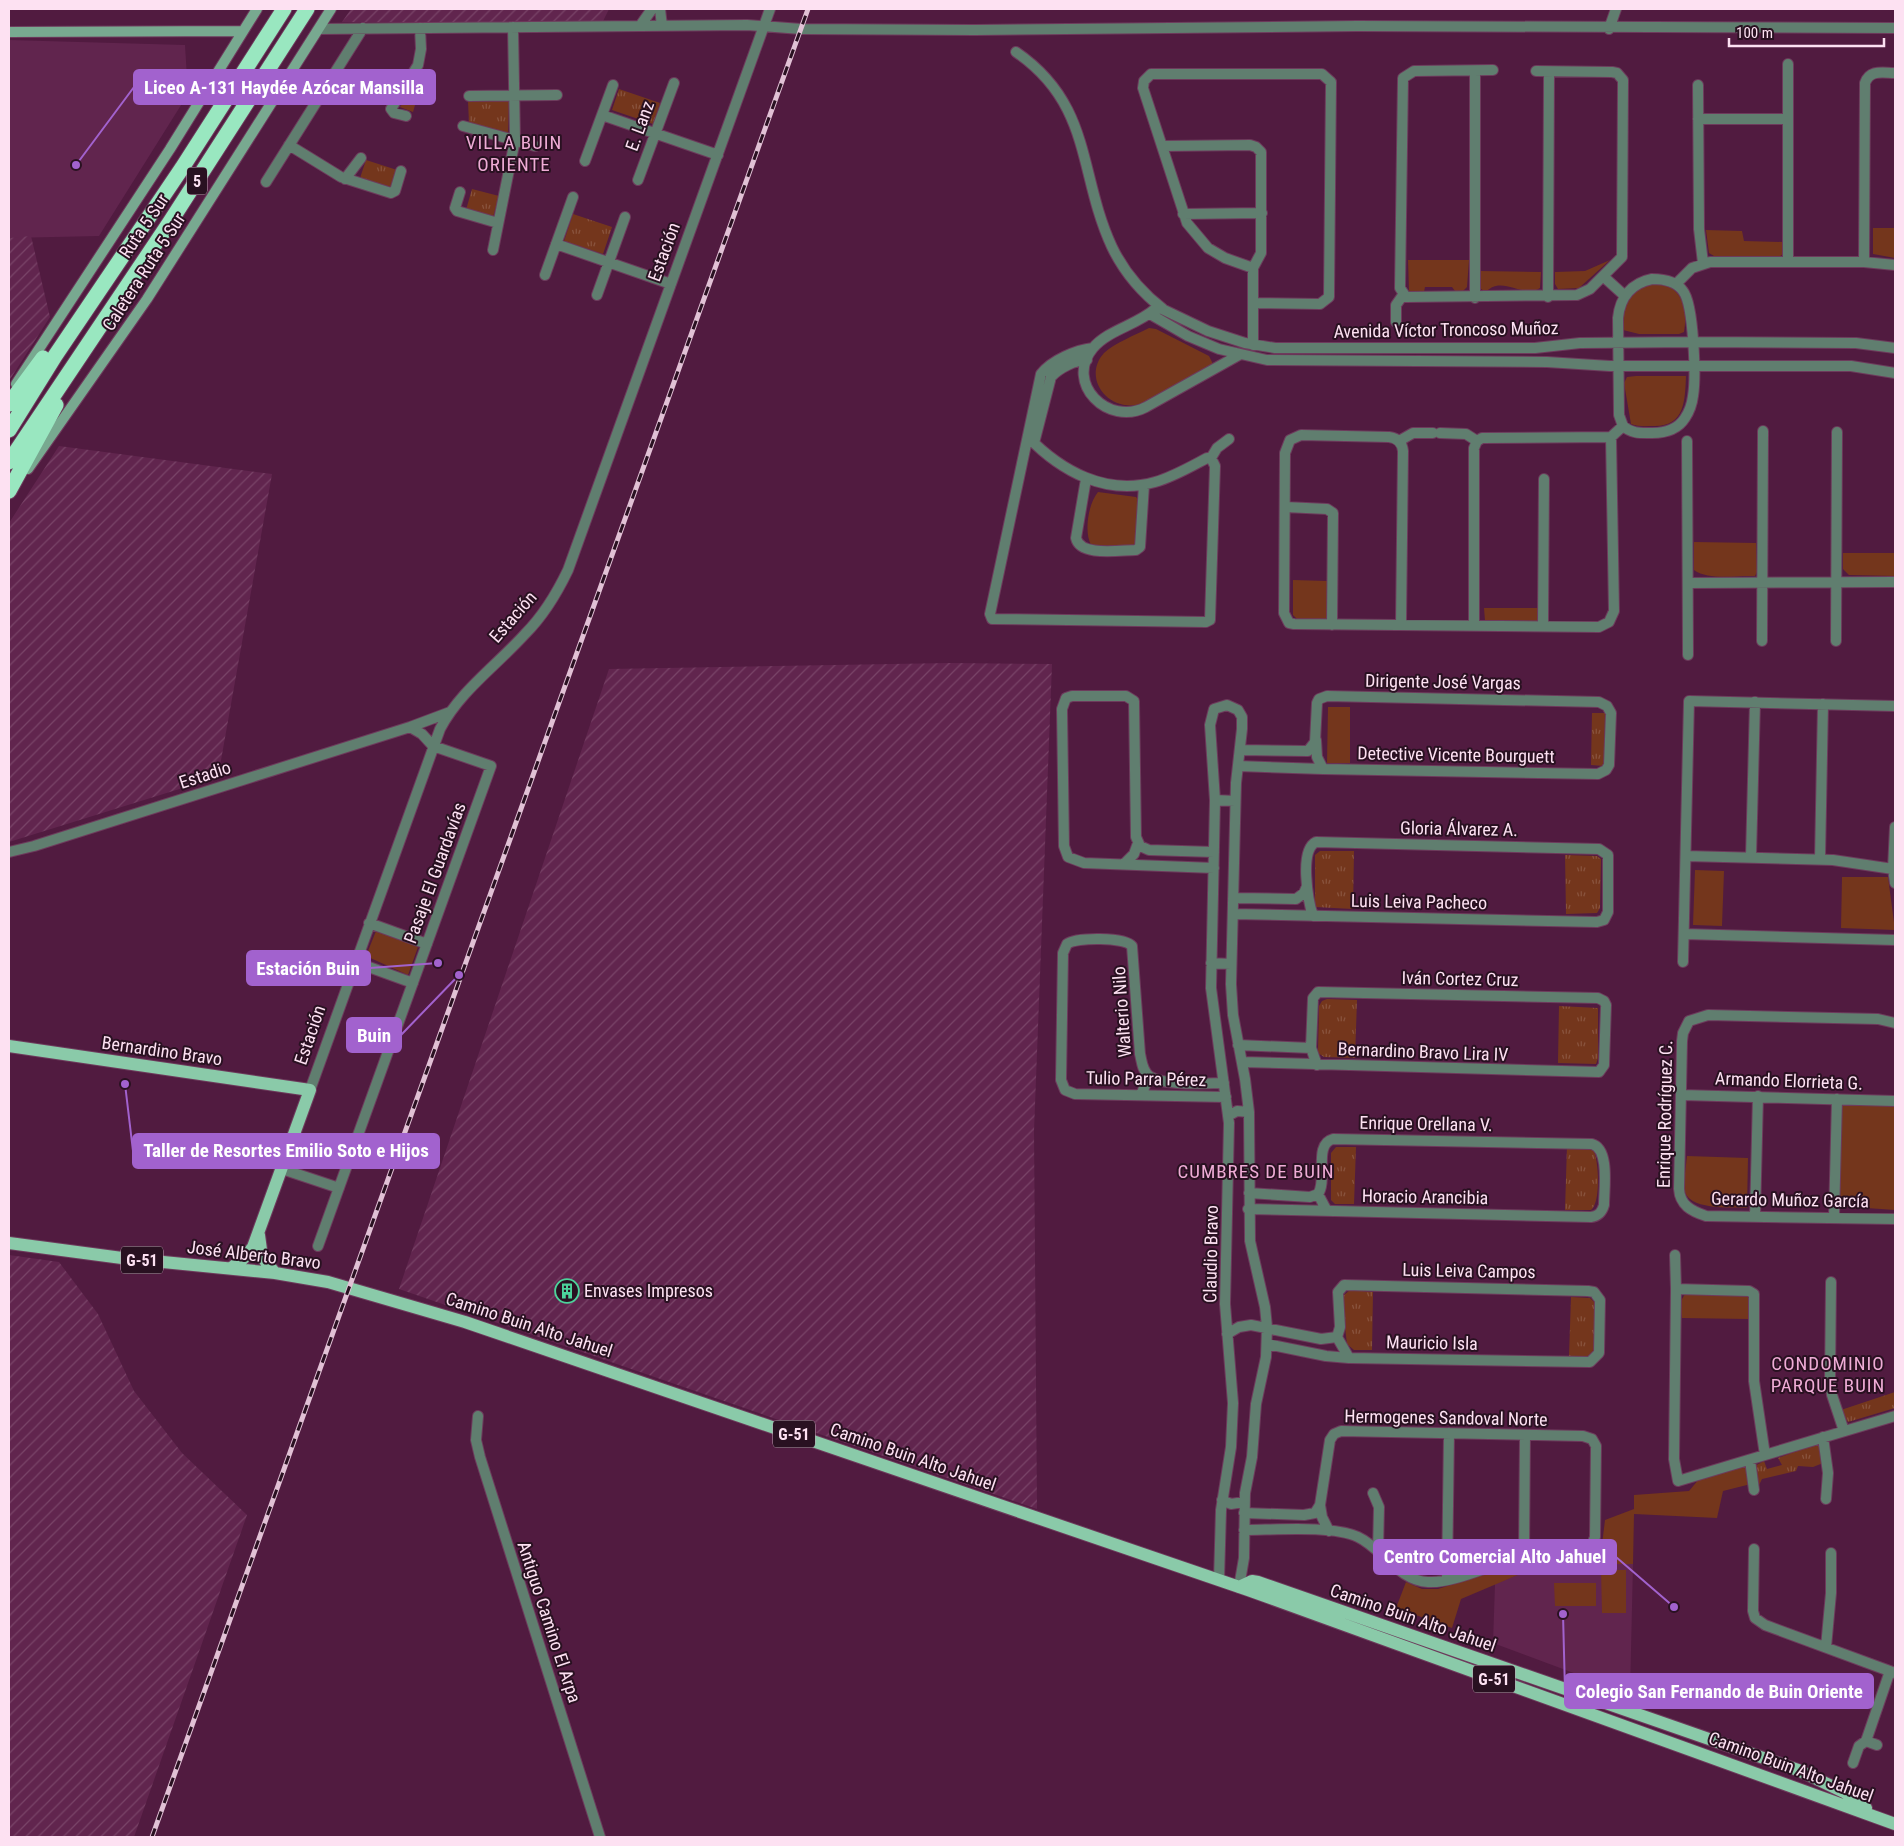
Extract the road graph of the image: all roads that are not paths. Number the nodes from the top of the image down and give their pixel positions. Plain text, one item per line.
1 (256, 9) edge
2 (284, 9) edge
3 (307, 9) edge
4 (332, 9) edge
5 (652, 9) edge
6 (660, 9) edge
7 (770, 9) edge
8 (1616, 9) edge
9 (640, 26) junction
10 (662, 26) junction
11 (513, 27) junction
12 (763, 27) junction
13 (363, 28) junction
14 (420, 28) junction
15 (1895, 28) edge
16 (319, 29) junction
17 (1609, 29) junction
18 (243, 31) junction
19 (9, 32) edge
20 (1016, 52) dead end
21 (1788, 64) dead end
22 (1493, 70) dead end
23 (1536, 71) dead end
24 (1475, 72) junction
25 (1548, 72) junction
26 (1895, 72) edge
27 (674, 83) dead end
28 (613, 85) dead end
29 (1698, 85) dead end
30 (514, 95) junction
31 (557, 95) dead end
32 (470, 96) dead end
33 (602, 115) junction
34 (406, 116) dead end
35 (1698, 119) junction
36 (1788, 120) junction
37 (462, 126) dead end
38 (655, 133) junction
39 (515, 140) junction
40 (289, 145) junction
41 (535, 146) dead end
42 (1163, 146) junction
43 (718, 155) junction
44 (361, 158) dead end
45 (586, 161) dead end
46 (401, 172) dead end
47 (345, 179) junction
48 (638, 180) dead end
49 (266, 182) dead end
50 (460, 192) dead end
51 (573, 197) dead end
52 (1262, 213) junction
53 (1183, 214) junction
54 (625, 217) dead end
55 (498, 223) junction
56 (556, 244) junction
57 (493, 250) dead end
58 (121, 258) junction
59 (1788, 261) junction
60 (609, 262) junction
61 (1864, 262) junction
62 (1703, 263) junction
63 (1895, 265) edge
64 (1253, 268) junction
65 (545, 275) dead end
66 (1604, 277) junction
67 (671, 284) junction
68 (1676, 284) junction
69 (597, 295) dead end
70 (1402, 295) junction
71 (1625, 296) junction
72 (1548, 297) junction
73 (1475, 298) junction
74 (1253, 303) junction
75 (1163, 309) junction
76 (1150, 314) junction
77 (1396, 322) dead end
78 (90, 339) junction
79 (1693, 342) junction
80 (1618, 343) junction
81 (1252, 344) junction
82 (1093, 348) junction
83 (1305, 348) junction
84 (1895, 348) edge
85 (1239, 355) junction
86 (1087, 360) junction
87 (1306, 362) junction
88 (1618, 366) junction
89 (1693, 366) junction
90 (1895, 373) edge
91 (9, 395) edge
92 (9, 404) edge
93 (1624, 426) junction
94 (9, 430) edge
95 (1763, 431) dead end
96 (1837, 432) dead end
97 (1611, 437) junction
98 (1229, 439) dead end
99 (1031, 440) junction
100 (1399, 441) junction
101 (1477, 441) junction
102 (1687, 441) dead end
103 (1211, 458) junction
104 (9, 462) edge
105 (1086, 479) junction
106 (1544, 479) dead end
107 (1144, 485) junction
108 (9, 491) edge
109 (9, 496) edge
110 (1285, 508) junction
111 (1762, 582) junction
112 (1837, 582) junction
113 (1895, 582) edge
114 (1688, 583) junction
115 (1332, 625) junction
116 (1401, 625) junction
117 (1474, 626) junction
118 (1543, 626) junction
119 (1762, 641) dead end
120 (1836, 641) dead end
121 (1688, 654) dead end
122 (1755, 702) junction
123 (1823, 704) junction
124 (1607, 706) joint
125 (1895, 706) edge
126 (450, 712) junction
127 (410, 727) junction
128 (1316, 738) junction
129 (433, 746) junction
130 (1240, 750) junction
131 (1238, 766) junction
132 (1322, 770) junction
133 (1215, 800) junction
134 (1236, 801) junction
135 (1895, 827) edge
136 (1143, 846) junction
137 (9, 852) edge
138 (1214, 852) junction
139 (1686, 856) junction
140 (1751, 857) junction
141 (1820, 859) junction
142 (1124, 864) junction
143 (1144, 865) junction
144 (1214, 868) junction
145 (1893, 869) junction
146 (1895, 883) edge
147 (1307, 886) junction
148 (1233, 898) junction
149 (1232, 914) junction
150 (1313, 916) junction
151 (1604, 920) joint
152 (369, 924) junction
153 (1684, 934) junction
154 (1895, 940) edge
155 (427, 944) junction
156 (355, 962) junction
157 (1683, 962) dead end
158 (1211, 963) junction
159 (1231, 964) junction
160 (413, 983) junction
161 (1895, 1023) edge
162 (1238, 1045) junction
163 (9, 1046) edge
164 (1311, 1048) junction
165 (1242, 1062) junction
166 (1317, 1065) junction
167 (1602, 1071) joint
168 (1149, 1076) junction
169 (1224, 1083) junction
170 (310, 1090) junction
171 (1065, 1090) joint
172 (1682, 1094) junction
173 (1141, 1095) junction
174 (1758, 1096) junction
175 (1226, 1097) junction
176 (1837, 1099) junction
177 (1895, 1101) edge
178 (1249, 1112) junction
179 (1228, 1116) junction
180 (282, 1169) junction
181 (339, 1188) junction
182 (1249, 1193) junction
183 (1318, 1194) junction
184 (1686, 1207) joint
185 (1248, 1209) junction
186 (1327, 1211) junction
187 (1599, 1214) joint
188 (1754, 1217) junction
189 (1834, 1217) junction
190 (1895, 1219) edge
191 (259, 1234) junction
192 (9, 1243) edge
193 (318, 1246) dead end
194 (1675, 1255) dead end
195 (231, 1268) junction
196 (275, 1273) junction
197 (1831, 1282) dead end
198 (346, 1286) joint
199 (1676, 1289) junction
200 (1267, 1327) junction
201 (1227, 1334) junction
202 (1337, 1337) junction
203 (1267, 1344) junction
204 (1349, 1358) junction
205 (1596, 1359) joint
206 (478, 1416) dead end
207 (1895, 1416) edge
208 (1844, 1431) junction
209 (1449, 1433) junction
210 (1525, 1435) junction
211 (1823, 1438) junction
212 (1766, 1455) junction
213 (1750, 1460) junction
214 (1754, 1490) dead end
215 (1373, 1494) dead end
216 (1826, 1499) dead end
217 (1222, 1500) junction
218 (1244, 1502) junction
219 (1320, 1506) junction
220 (1244, 1514) junction
221 (1244, 1530) junction
222 (1329, 1531) junction
223 (1754, 1549) dead end
224 (1378, 1551) junction
225 (1831, 1553) dead end
226 (1524, 1556) junction
227 (1447, 1579) junction
228 (1219, 1580) junction
229 (1239, 1587) junction
230 (1826, 1648) junction
231 (1893, 1672) edge
232 (1866, 1741) junction
233 (1877, 1745) dead end
234 (1852, 1763) dead end
235 (1895, 1824) edge
236 (600, 1837) edge

1 - 18 main road
2 - 58 highway, Ruta 5 Sur / 5
3 - 78 highway, Ruta 5 Sur / 5
4 - 16 main road, Caletera Ruta 5 Sur
5 - 9 street
6 - 10 street
7 - 12 street, Estación
8 - 17 street
9 - 10 street
9 - 11 street
10 - 12 street
11 - 14 street
11 - 30 street
12 - 17 street
12 - 43 street, Estación
13 - 14 street
13 - 16 street
13 - 40 street
14 - 34 street
15 - 17 street
16 - 109 main road, Caletera Ruta 5 Sur
18 - 19 main road
18 - 91 main road
20 - 75 street, Avenida Víctor Troncoso Muñoz
21 - 36 street
22 - 24 street
23 - 25 street
24 - 70 street
24 - 73 street
25 - 66 street
25 - 72 street
26 - 61 street
27 - 38 street, E. Lanz
28 - 33 street
29 - 35 street
30 - 31 street
30 - 32 street
30 - 39 street
33 - 38 street
33 - 45 street
35 - 36 street
35 - 62 street
36 - 59 street
37 - 39 street
38 - 43 street
38 - 48 street, E. Lanz
39 - 41 street
39 - 55 street
40 - 47 street
40 - 49 street
42 - 52 street
42 - 53 street
42 - 74 street
43 - 67 street, Estación
44 - 47 street
46 - 47 street
50 - 55 street
51 - 56 street
52 - 53 street
52 - 64 street
53 - 64 street
54 - 60 street
55 - 57 street
56 - 60 street
56 - 65 street
58 - 92 highway
58 - 94 highway, Ruta 5 Sur / 5
59 - 61 street
59 - 62 street
60 - 67 street
60 - 69 street
61 - 63 street
62 - 68 street
64 - 74 street
66 - 71 street
66 - 72 street
67 - 126 street, Estación
68 - 71 street
68 - 79 street
70 - 73 street
70 - 77 street
71 - 80 street
72 - 73 street
74 - 81 street
75 - 76 street
75 - 81 street, Avenida Víctor Troncoso Muñoz
76 - 82 street
76 - 85 street, Avenida Víctor Troncoso Muñoz
78 - 104 highway, Ruta 5 Sur / 5
78 - 108 highway
79 - 80 street, Avenida Víctor Troncoso Muñoz
79 - 84 street, Avenida Víctor Troncoso Muñoz
79 - 89 street
80 - 83 street, Avenida Víctor Troncoso Muñoz
80 - 88 street
81 - 83 street, Avenida Víctor Troncoso Muñoz
82 - 86 street
82 - 99 street
83 - 87 street
85 - 86 street
85 - 87 street, Avenida Víctor Troncoso Muñoz
86 - 99 street
87 - 88 street, Avenida Víctor Troncoso Muñoz
88 - 89 street, Avenida Víctor Troncoso Muñoz
88 - 93 street
89 - 90 street, Avenida Víctor Troncoso Muñoz
89 - 93 street
93 - 97 street
95 - 111 street
96 - 112 street
97 - 101 street
97 - 118 street
98 - 103 street
99 - 103 street
99 - 105 street
100 - 101 street
100 - 110 street
100 - 116 street
101 - 117 street
102 - 114 street
103 - 107 street
105 - 107 street
105 - 107 street
106 - 118 street
110 - 115 street
110 - 115 street
111 - 112 street
111 - 114 street
111 - 119 street
112 - 113 street
112 - 120 street
114 - 121 street
115 - 116 street
116 - 117 street
117 - 118 street
122 - 123 street
122 - 139 street
122 - 140 street
123 - 125 street
123 - 141 street
124 - 128 street, Dirigente José Vargas
124 - 132 street, Detective Vicente Bourguett
126 - 127 street, Estadio
126 - 129 street, Estación
127 - 129 street
127 - 137 street, Estadio
128 - 130 street, Dirigente José Vargas
128 - 132 street, Dirigente José Vargas
129 - 152 street, Estación
129 - 155 street, Pasaje El Guardavías
130 - 131 street, Claudio Bravo
130 - 133 street, Claudio Bravo
131 - 132 street, Detective Vicente Bourguett
131 - 134 street, Claudio Bravo
133 - 134 street
133 - 138 street, Claudio Bravo
134 - 148 street, Claudio Bravo
135 - 145 street
136 - 138 street
136 - 142 street
136 - 142 street
136 - 143 street
138 - 144 street, Claudio Bravo
139 - 140 street
139 - 153 street
140 - 141 street
141 - 145 street
142 - 143 street
143 - 144 street
144 - 158 street, Claudio Bravo
145 - 146 street
147 - 148 street
147 - 150 street
147 - 151 street, Gloria Álvarez A.
148 - 149 street, Claudio Bravo
149 - 150 street, Luis Leiva Pacheco
149 - 159 street, Claudio Bravo
150 - 151 street, Luis Leiva Pacheco
152 - 155 street
152 - 156 street, Estación
153 - 154 street
153 - 157 street
155 - 160 street, Pasaje El Guardavías
156 - 160 street
156 - 170 street, Estación
158 - 159 street
158 - 169 street, Claudio Bravo
159 - 162 street, Claudio Bravo
160 - 181 street, Pasaje El Guardavías
161 - 172 street, Enrique Rodríguez C.
162 - 164 street
162 - 165 street, Claudio Bravo
163 - 170 main road, Bernardino Bravo
164 - 166 street
164 - 167 street, Iván Cortez Cruz
165 - 166 street, Bernardino Bravo Lira IV
165 - 178 street, Claudio Bravo
166 - 167 street, Bernardino Bravo Lira IV
168 - 169 street, Walterio Nilo
168 - 171 street, Walterio Nilo
168 - 173 street, Walterio Nilo
169 - 175 street, Claudio Bravo
170 - 180 main road, Estación
171 - 173 street, Tulio Parra Pérez
172 - 174 street, Armando Elorrieta G.
172 - 184 street, Enrique Rodríguez C.
173 - 175 street, Tulio Parra Pérez
174 - 176 street, Armando Elorrieta G.
174 - 188 street
175 - 179 street, Claudio Bravo
176 - 177 street, Armando Elorrieta G.
176 - 189 street
178 - 179 street
178 - 182 street, Claudio Bravo
179 - 201 street, Claudio Bravo
180 - 181 street
180 - 191 main road, Estación
181 - 193 street, Pasaje El Guardavías
182 - 183 street
182 - 185 street, Claudio Bravo
183 - 186 street
183 - 187 street, Enrique Orellana V.
184 - 188 street, Gerardo Muñoz García
185 - 186 street, Horacio Arancibia
185 - 200 street, Claudio Bravo
186 - 187 street, Horacio Arancibia
188 - 189 street, Gerardo Muñoz García
189 - 190 street, Gerardo Muñoz García
191 - 195 main road, Estación
191 - 196 main road
192 - 195 main road, José Alberto Bravo / G-51
194 - 199 street
195 - 196 main road, José Alberto Bravo / G-51
196 - 198 main road, José Alberto Bravo / G-51
197 - 208 street
198 - 228 main road, Camino Buin Alto Jahuel / G-51
199 - 212 street
199 - 213 street
200 - 201 street
200 - 202 street
200 - 203 street, Claudio Bravo
201 - 217 street, Claudio Bravo
202 - 204 street
202 - 205 street, Luis Leiva Campos
203 - 204 street, Mauricio Isla
203 - 218 street, Claudio Bravo
204 - 205 street, Mauricio Isla
206 - 236 street, Antiguo Camino El Arpa
207 - 208 street
208 - 211 street
209 - 210 street, Hermogenes Sandoval Norte
209 - 219 street, Hermogenes Sandoval Norte
209 - 227 street
210 - 226 street
210 - 226 street, Hermogenes Sandoval Norte
211 - 212 street
211 - 216 street
212 - 213 street
213 - 214 street
215 - 224 street
217 - 218 street
217 - 228 street, Claudio Bravo
218 - 220 street, Claudio Bravo
219 - 220 street
219 - 222 street
220 - 221 street, Claudio Bravo
221 - 222 street
221 - 229 street, Claudio Bravo
222 - 224 street
223 - 230 street
224 - 227 street
225 - 230 street
226 - 227 street
228 - 229 main road, Camino Buin Alto Jahuel / G-51
229 - 235 main road, Camino Buin Alto Jahuel / G-51
230 - 231 street
231 - 232 street
232 - 233 street
232 - 234 street

